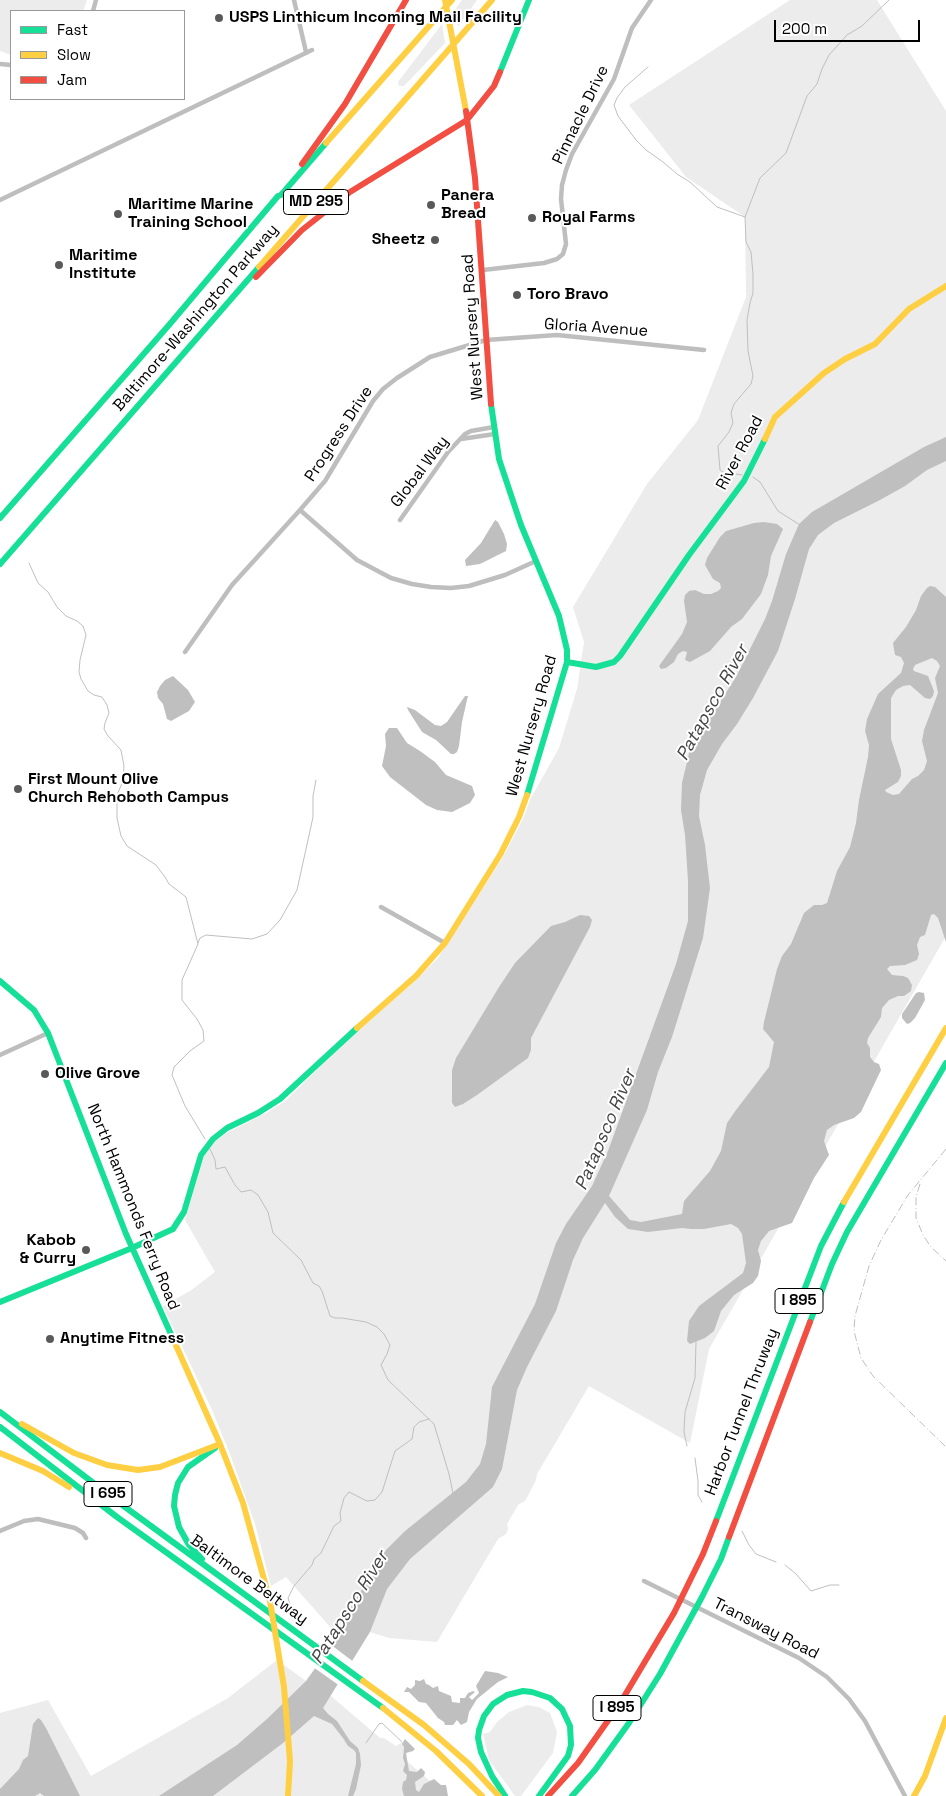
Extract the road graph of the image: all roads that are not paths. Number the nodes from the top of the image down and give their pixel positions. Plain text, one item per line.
1 (294, 0) edge
2 (406, 0) edge
3 (445, 0) edge
4 (452, 0) edge
5 (492, 0) edge
6 (529, 0) edge
7 (651, 0) edge
8 (312, 50) dead end
9 (306, 52) junction
10 (468, 120) junction
11 (278, 196) junction
12 (0, 200) edge
13 (483, 270) junction
14 (946, 286) edge
15 (486, 340) junction
16 (704, 350) dead end
17 (177, 360) junction
18 (494, 430) junction
19 (300, 510) junction
20 (0, 518) edge
21 (400, 520) dead end
22 (536, 561) junction
23 (0, 564) edge
24 (185, 652) dead end
25 (567, 662) junction
26 (381, 907) dead end
27 (446, 943) junction
28 (0, 981) edge
29 (946, 1028) edge
30 (48, 1033) junction
31 (0, 1054) edge
32 (946, 1063) edge
33 (132, 1248) junction
34 (0, 1302) edge
35 (0, 1411) edge
36 (0, 1427) edge
37 (220, 1444) junction
38 (0, 1453) edge
39 (118, 1517) junction
40 (0, 1531) edge
41 (86, 1538) dead end
42 (217, 1574) junction
43 (644, 1581) dead end
44 (946, 1718) edge
45 (288, 1796) edge
46 (482, 1796) edge
47 (500, 1796) edge
48 (505, 1796) edge
49 (539, 1796) edge
50 (548, 1796) edge
51 (572, 1796) edge
52 (905, 1796) edge
53 (914, 1796) edge

1 - 9 street
2 - 11 main road
3 - 10 main road, West Nursery Road
4 - 11 main road, Baltimore-Washington Parkway / MD 295
5 - 17 main road, Baltimore-Washington Parkway / MD 295
6 - 10 main road
7 - 13 street, Pinnacle Drive
8 - 9 street
9 - 12 street
10 - 13 main road, West Nursery Road
10 - 17 main road
11 - 20 main road, Baltimore-Washington Parkway / MD 295
13 - 15 main road, West Nursery Road
14 - 25 main road, River Road
15 - 16 street, Gloria Avenue
15 - 18 main road, West Nursery Road
15 - 19 street, Progress Drive
17 - 23 main road, Baltimore-Washington Parkway / MD 295
18 - 21 street, Global Way
18 - 22 main road, West Nursery Road
19 - 22 street
19 - 24 street, Progress Drive
22 - 25 main road, West Nursery Road
25 - 27 main road, West Nursery Road
26 - 27 street
27 - 33 main road, West Nursery Road
28 - 30 main road, North Hammonds Ferry Road
29 - 50 main road, Harbor Tunnel Thruway / I 895
30 - 31 street
30 - 33 main road, North Hammonds Ferry Road
32 - 51 main road, Harbor Tunnel Thruway / I 895
33 - 34 main road, West Nursery Road
33 - 37 main road, North Hammonds Ferry Road
35 - 37 main road
35 - 42 main road, Baltimore Beltway / I 695
36 - 39 main road, Baltimore Beltway / I 695
37 - 42 main road
37 - 45 main road, North Hammonds Ferry Road
38 - 39 main road
39 - 46 main road, Baltimore Beltway / I 695
40 - 41 street
42 - 47 main road, Baltimore Beltway / I 695
43 - 52 street, Transway Road
44 - 53 main road
48 - 49 main road

